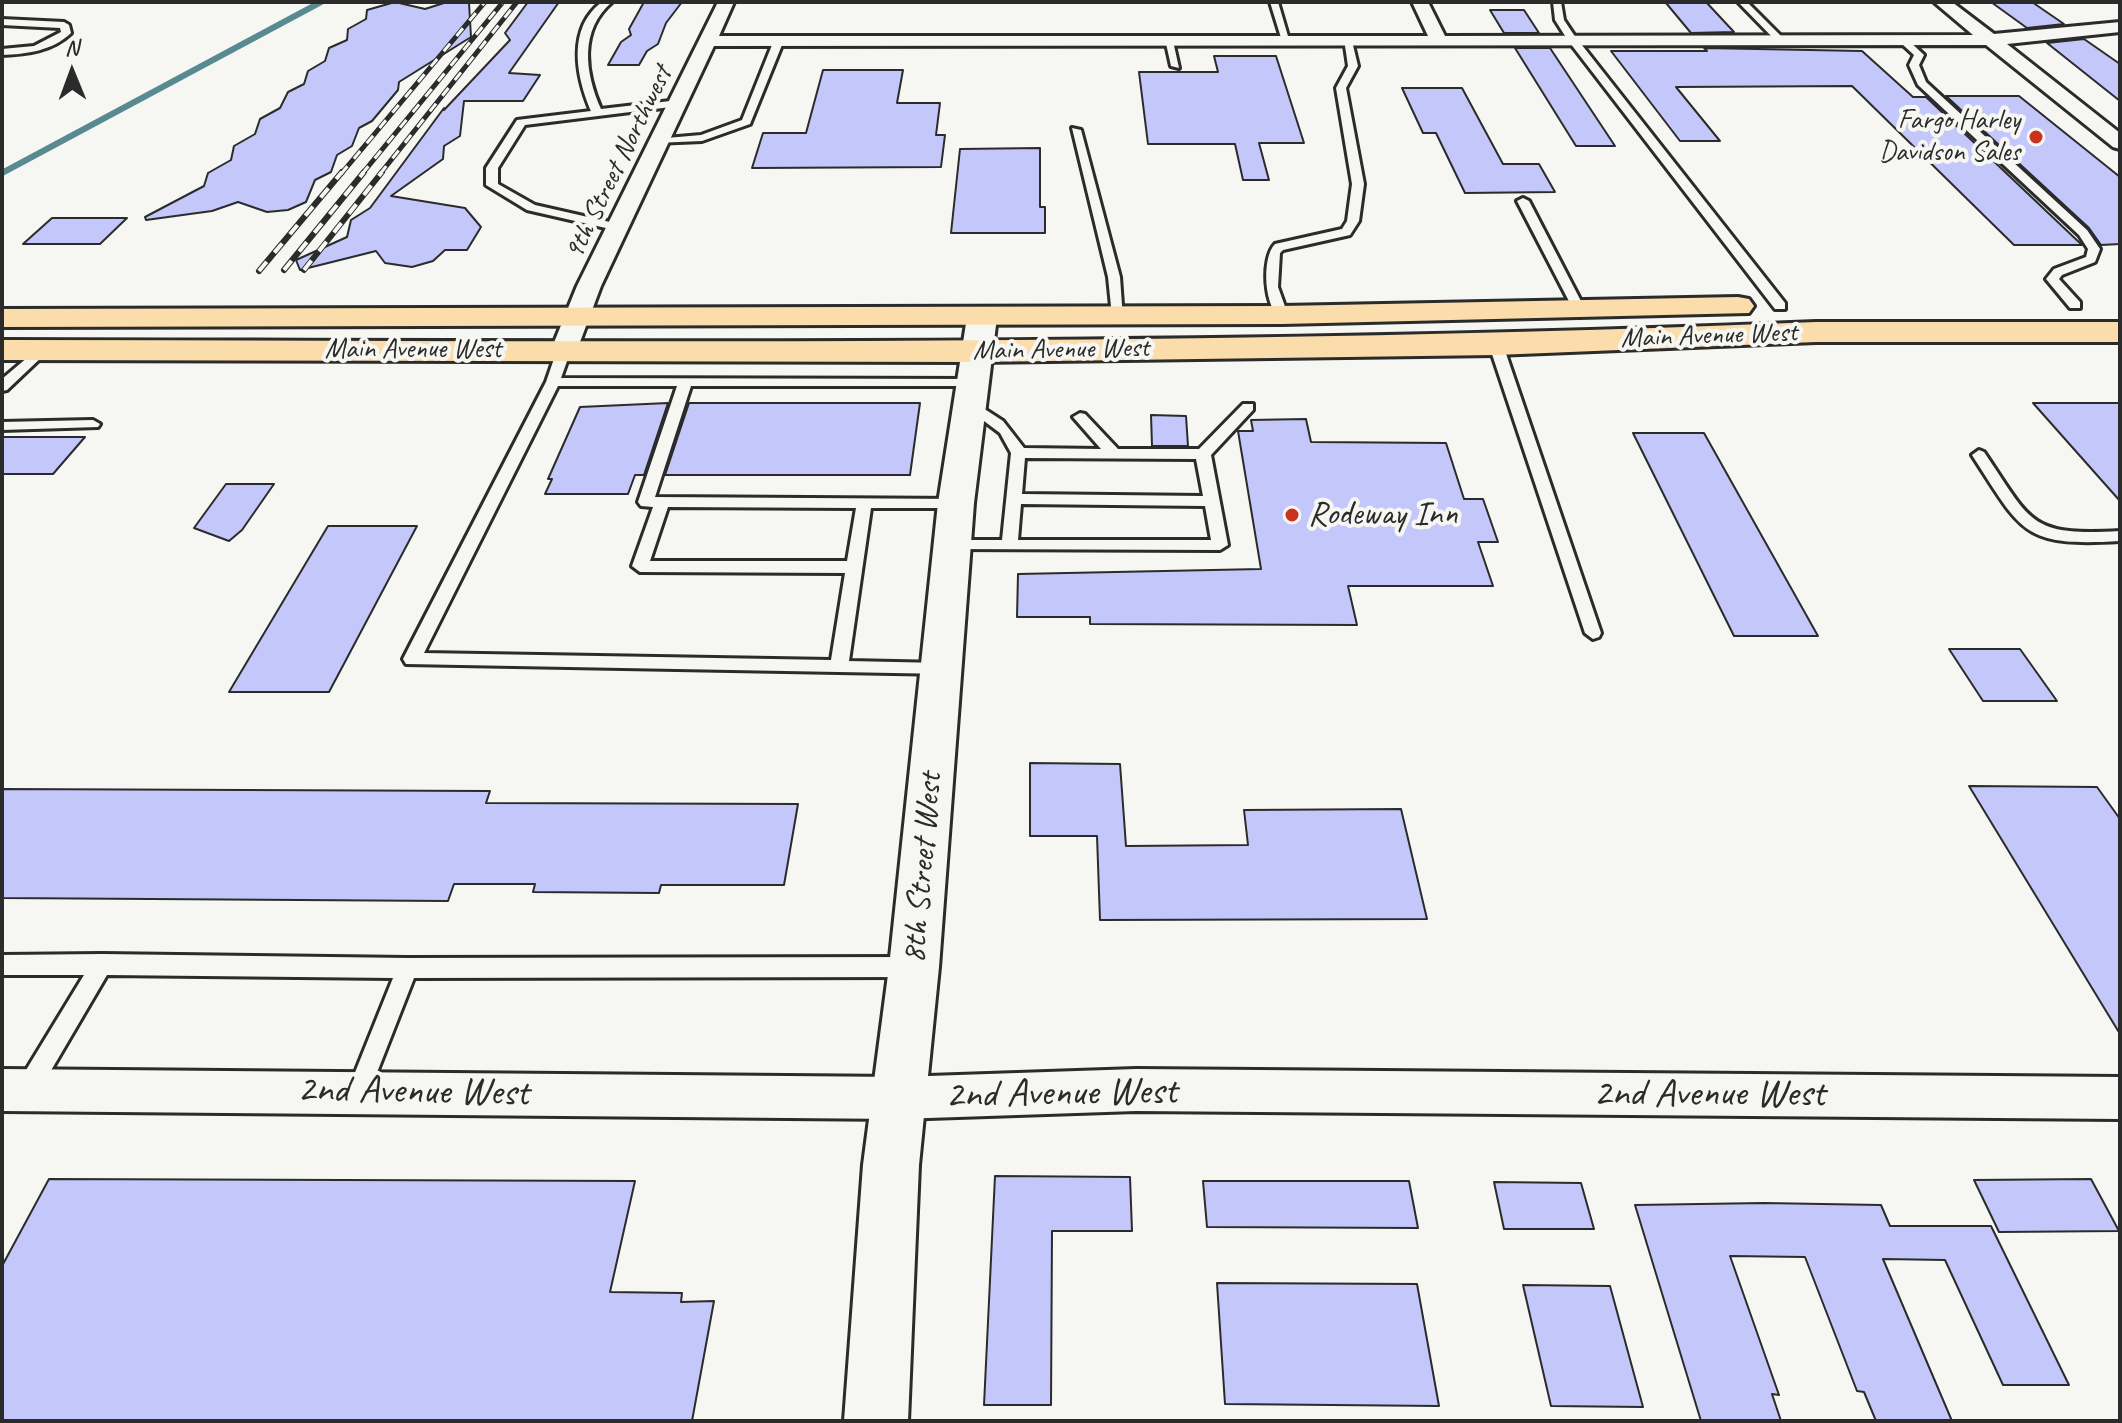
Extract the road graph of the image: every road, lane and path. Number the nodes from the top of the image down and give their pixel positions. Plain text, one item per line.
1 (608, 2) edge
2 (726, 2) edge
3 (1274, 2) edge
4 (1420, 2) edge
5 (1557, 2) edge
6 (1742, 2) edge
7 (1942, 2) edge
8 (2, 22) edge
9 (2120, 27) edge
10 (779, 40) junction
11 (1992, 40) junction
12 (710, 41) junction
13 (1168, 41) junction
14 (1287, 41) junction
15 (1347, 41) junction
16 (1439, 41) junction
17 (1573, 41) junction
18 (1781, 41) junction
19 (1904, 41) junction
20 (2, 52) edge
21 (1176, 66) dead end
22 (679, 103) junction
23 (597, 113) junction
24 (1076, 130) dead end
25 (2117, 139) edge
26 (659, 141) junction
27 (1523, 201) dead end
28 (619, 227) junction
29 (2075, 305) junction
30 (2120, 305) edge
31 (1780, 306) junction
32 (1578, 307) junction
33 (1282, 315) junction
34 (1118, 316) junction
35 (577, 317) junction
36 (2, 318) edge
37 (2120, 332) edge
38 (1496, 345) junction
39 (2, 350) edge
40 (41, 350) junction
41 (564, 350) junction
42 (974, 363) junction
43 (553, 382) junction
44 (685, 383) junction
45 (2, 387) edge
46 (1248, 407) dead end
47 (1080, 417) dead end
48 (93, 424) dead end
49 (2, 426) edge
50 (1018, 453) junction
51 (1114, 454) junction
52 (1203, 454) junction
53 (1979, 455) dead end
54 (1014, 499) junction
55 (1211, 501) junction
56 (662, 502) junction
57 (864, 503) junction
58 (954, 524) junction
59 (2120, 536) edge
60 (1010, 544) junction
61 (854, 567) junction
62 (1593, 633) dead end
63 (839, 667) junction
64 (941, 669) junction
65 (102, 964) junction
66 (2, 965) edge
67 (914, 967) junction
68 (407, 968) junction
69 (14, 1090) edge
70 (359, 1090) junction
71 (899, 1098) junction
72 (2120, 1098) edge
73 (876, 1421) edge

1 - 23 lane
2 - 12 street, 9th Street Northwest
3 - 14 lane
4 - 16 street
5 - 17 lane
6 - 18 lane
7 - 11 street
8 - 20 lane
9 - 11 street
10 - 12 street
10 - 13 street
10 - 26 lane
11 - 19 street
11 - 25 street
12 - 22 street, 9th Street Northwest
13 - 14 street
13 - 21 lane
14 - 15 street
15 - 16 street
15 - 33 lane
16 - 17 street
17 - 18 street
17 - 31 lane
18 - 19 street
19 - 29 lane
22 - 23 lane
22 - 26 street, 9th Street Northwest
23 - 28 lane
24 - 34 lane
26 - 28 street, 9th Street Northwest
27 - 32 lane
28 - 35 street, 9th Street Northwest
29 - 30 main road, Main Avenue West
29 - 31 main road, Main Avenue West
31 - 32 main road, Main Avenue West
32 - 33 main road, Main Avenue West
33 - 34 main road, Main Avenue West
34 - 42 main road, Main Avenue West
35 - 36 main road, Main Avenue West
35 - 41 street, 9th Street Northwest
35 - 42 main road, Main Avenue West
37 - 38 main road, Main Avenue West
38 - 42 main road, Main Avenue West
38 - 62 lane
39 - 40 main road, Main Avenue West
40 - 41 main road, Main Avenue West
40 - 45 lane
41 - 42 main road, Main Avenue West
41 - 43 lane
42 - 44 lane
42 - 50 lane
42 - 58 street, 8th Street West
43 - 44 lane
43 - 63 lane
44 - 56 lane
46 - 52 lane
47 - 51 lane
48 - 49 lane
50 - 51 lane
50 - 54 lane
51 - 52 lane
52 - 55 lane
53 - 59 lane
54 - 55 lane
54 - 60 lane
55 - 60 lane
56 - 57 lane
56 - 61 lane
57 - 58 lane
57 - 61 lane
58 - 60 lane
58 - 64 street, 8th Street West
61 - 63 lane
63 - 64 lane
64 - 67 street, 8th Street West
65 - 66 lane
65 - 68 lane
65 - 69 lane
67 - 68 lane
67 - 71 street, 8th Street West
68 - 70 lane
69 - 70 street, 2nd Avenue West
70 - 71 street, 2nd Avenue West
71 - 72 street, 2nd Avenue West
71 - 73 street, 8th Street West

